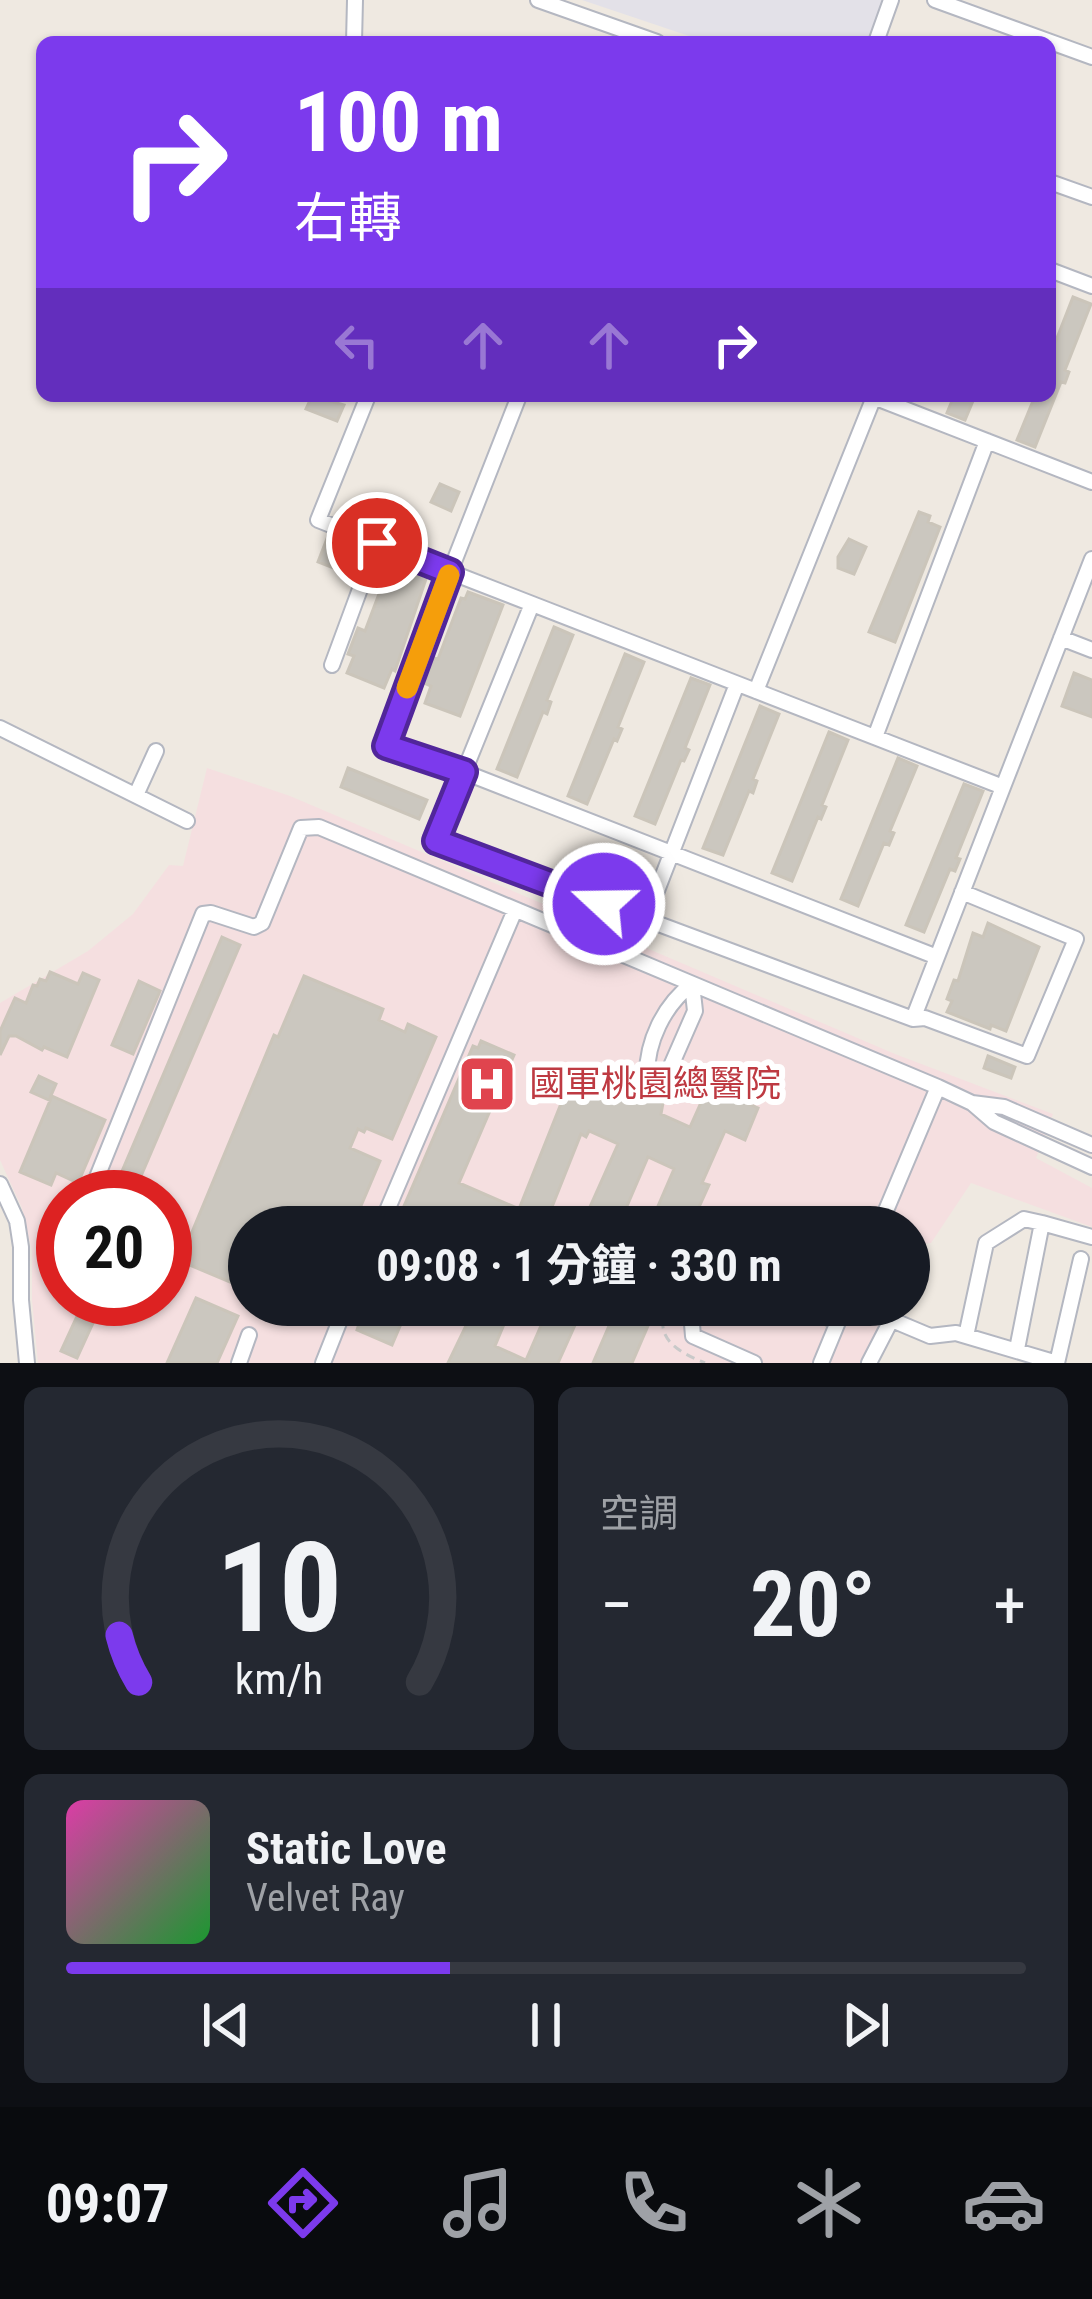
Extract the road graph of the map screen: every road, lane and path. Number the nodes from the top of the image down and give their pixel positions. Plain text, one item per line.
1 (355, 0) edge
2 (538, 0) edge
3 (891, 0) edge
4 (935, 0) edge
5 (354, 36) edge
6 (640, 36) edge
7 (878, 36) edge
8 (1034, 36) edge
9 (1056, 44) edge
10 (1092, 57) edge
11 (1056, 184) edge
12 (1092, 197) edge
13 (1056, 272) edge
14 (1092, 286) edge
15 (366, 402) edge
16 (517, 402) edge
17 (871, 402) edge
18 (886, 402) edge
19 (987, 441) junction
20 (1092, 482) edge
21 (377, 543) junction
22 (1092, 559) edge
23 (450, 572) junction
24 (532, 604) junction
25 (1061, 638) junction
26 (1092, 650) edge
27 (332, 665) dead end
28 (737, 683) junction
29 (756, 691) junction
30 (0, 728) edge
31 (875, 737) junction
32 (156, 751) dead end
33 (464, 772) junction
34 (1003, 787) junction
35 (136, 795) junction
36 (187, 821) dead end
37 (673, 854) junction
38 (962, 892) junction
39 (515, 910) junction
40 (646, 919) junction
41 (937, 957) junction
42 (692, 984) junction
43 (913, 1019) junction
44 (938, 1087) junction
45 (972, 1103) junction
46 (1092, 1145) edge
47 (1090, 1167) edge
48 (100, 1170) edge
49 (0, 1184) edge
50 (389, 1206) edge
51 (888, 1206) edge
52 (1042, 1223) junction
53 (1092, 1237) edge
54 (1082, 1259) dead end
55 (337, 1326) edge
56 (663, 1326) edge
57 (692, 1326) edge
58 (836, 1326) edge
59 (889, 1326) edge
60 (906, 1326) edge
61 (249, 1335) dead end
62 (966, 1336) junction
63 (1024, 1356) edge
64 (27, 1363) edge
65 (238, 1363) edge
66 (322, 1363) edge
67 (704, 1363) edge
68 (754, 1363) edge
69 (821, 1363) edge
70 (869, 1363) edge
71 (1057, 1363) edge

1 - 5 street
2 - 6 street
3 - 7 street
4 - 8 street
9 - 10 street
11 - 12 street
13 - 14 street
15 - 21 street
16 - 23 street
17 - 29 street
18 - 19 street
19 - 20 street
19 - 31 street
21 - 23 street
21 - 27 street
22 - 25 street
23 - 24 street
23 - 33 street
24 - 28 street
24 - 33 street
25 - 26 street
25 - 34 street
28 - 29 street
28 - 37 street
29 - 31 street
30 - 35 street
31 - 34 street
32 - 35 street
33 - 37 street
33 - 40 street
34 - 38 street
35 - 36 street
37 - 40 street
37 - 41 street
38 - 41 street
38 - 43 street
39 - 42 street
39 - 48 street
39 - 50 street
40 - 43 street
41 - 43 street
42 - 42 street
42 - 44 street
44 - 45 street
44 - 51 street
45 - 46 street
45 - 47 street
49 - 64 street
52 - 53 street
52 - 62 street
52 - 63 street
54 - 71 street
55 - 66 street
56 - 67 path
57 - 68 street
58 - 69 street
59 - 70 street
60 - 62 street
61 - 65 street
62 - 63 street
63 - 71 street

